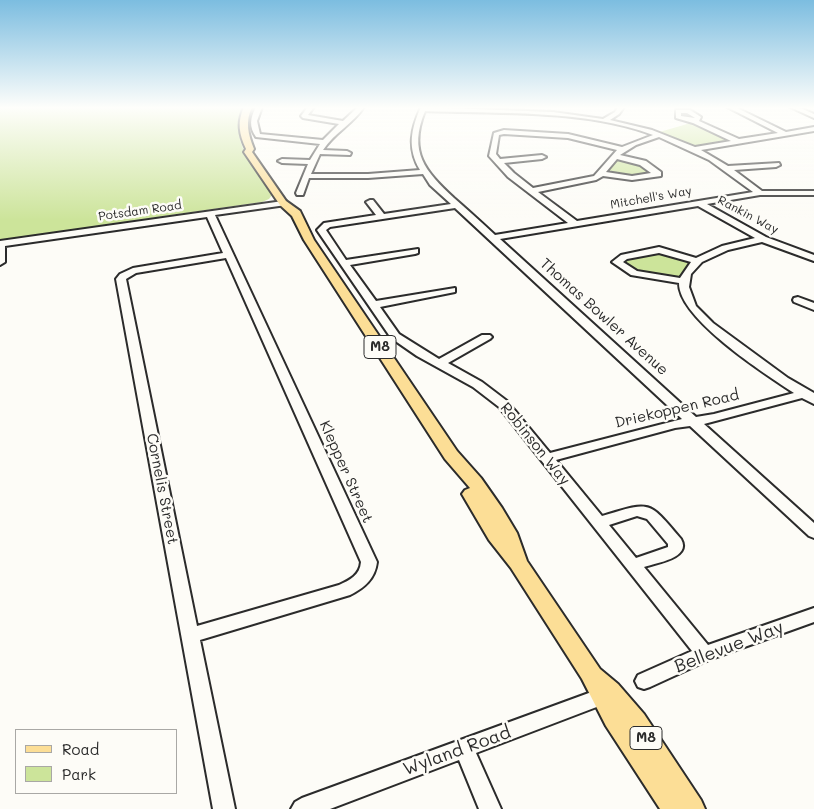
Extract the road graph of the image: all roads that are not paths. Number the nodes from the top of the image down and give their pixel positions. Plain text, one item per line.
1 (248, 145) edge
2 (323, 145) edge
3 (415, 145) edge
4 (494, 145) edge
5 (603, 145) edge
6 (633, 145) edge
7 (685, 145) edge
8 (714, 145) edge
9 (693, 148) junction
10 (624, 150) junction
11 (318, 152) junction
12 (347, 153) dead end
13 (615, 156) junction
14 (542, 157) dead end
15 (282, 161) dead end
16 (498, 161) junction
17 (312, 162) junction
18 (776, 165) dead end
19 (728, 168) junction
20 (424, 172) junction
21 (601, 174) junction
22 (306, 176) junction
23 (531, 191) junction
24 (760, 192) junction
25 (300, 193) dead end
26 (814, 193) edge
27 (370, 202) dead end
28 (283, 203) junction
29 (699, 203) junction
30 (456, 205) junction
31 (210, 214) junction
32 (382, 217) junction
33 (575, 224) junction
34 (493, 238) junction
35 (763, 238) junction
36 (1, 244) edge
37 (415, 251) dead end
38 (229, 255) junction
39 (814, 258) edge
40 (698, 261) junction
41 (0, 262) edge
42 (343, 263) junction
43 (684, 282) junction
44 (451, 290) dead end
45 (798, 300) dead end
46 (373, 305) junction
47 (814, 307) edge
48 (486, 337) dead end
49 (441, 362) junction
50 (811, 395) edge
51 (693, 421) junction
52 (547, 458) junction
53 (599, 523) junction
54 (814, 532) edge
55 (634, 565) junction
56 (814, 615) edge
57 (191, 635) junction
58 (705, 654) junction
59 (644, 681) dead end
60 (607, 694) junction
61 (464, 749) junction
62 (224, 809) edge
63 (302, 809) edge
64 (490, 809) edge
65 (675, 809) edge
66 (692, 809) edge

1 - 28 main road, M8
2 - 11 street
3 - 20 street, Thomas Bowler Avenue
4 - 16 street
5 - 10 street
6 - 10 street
7 - 9 street
8 - 9 street
9 - 19 street
10 - 13 street
11 - 12 street
11 - 17 street
13 - 21 street
13 - 21 street
14 - 16 street
15 - 17 street
16 - 23 street
17 - 22 street
18 - 19 street
19 - 24 street
20 - 22 street
20 - 30 street, Thomas Bowler Avenue
21 - 23 street
22 - 25 street
23 - 33 street
24 - 26 street, Mitchell's Way
24 - 29 street, Mitchell's Way
27 - 32 street
28 - 31 street, Potsdam Road
28 - 60 main road, M8
29 - 33 street, Mitchell's Way
29 - 35 street, Rankin Way
30 - 32 street
30 - 34 street, Thomas Bowler Avenue
31 - 36 street, Potsdam Road
31 - 38 street, Klepper Street
32 - 42 street, Robinson Way
33 - 34 street, Mitchell's Way
34 - 51 street, Thomas Bowler Avenue
35 - 39 street, Rankin Way
35 - 40 street
36 - 41 street
37 - 42 street
38 - 57 street, Cornelis Street
38 - 57 street, Klepper Street
40 - 43 street
40 - 43 street
42 - 46 street, Robinson Way
43 - 50 street
44 - 46 street
45 - 47 street
46 - 49 street, Robinson Way
48 - 49 street
49 - 52 street, Robinson Way
50 - 51 street, Driekoppen Road
51 - 52 street, Driekoppen Road
51 - 54 street, Thomas Bowler Avenue
52 - 53 street, Robinson Way
53 - 55 street, Robinson Way
53 - 55 street
55 - 58 street, Robinson Way
56 - 58 street, Bellevue Way
57 - 62 street, Cornelis Street
58 - 59 street, Bellevue Way
60 - 61 street, Wyland Road
60 - 65 main road, M8
60 - 66 main road, M8
61 - 63 street, Wyland Road
61 - 64 street

